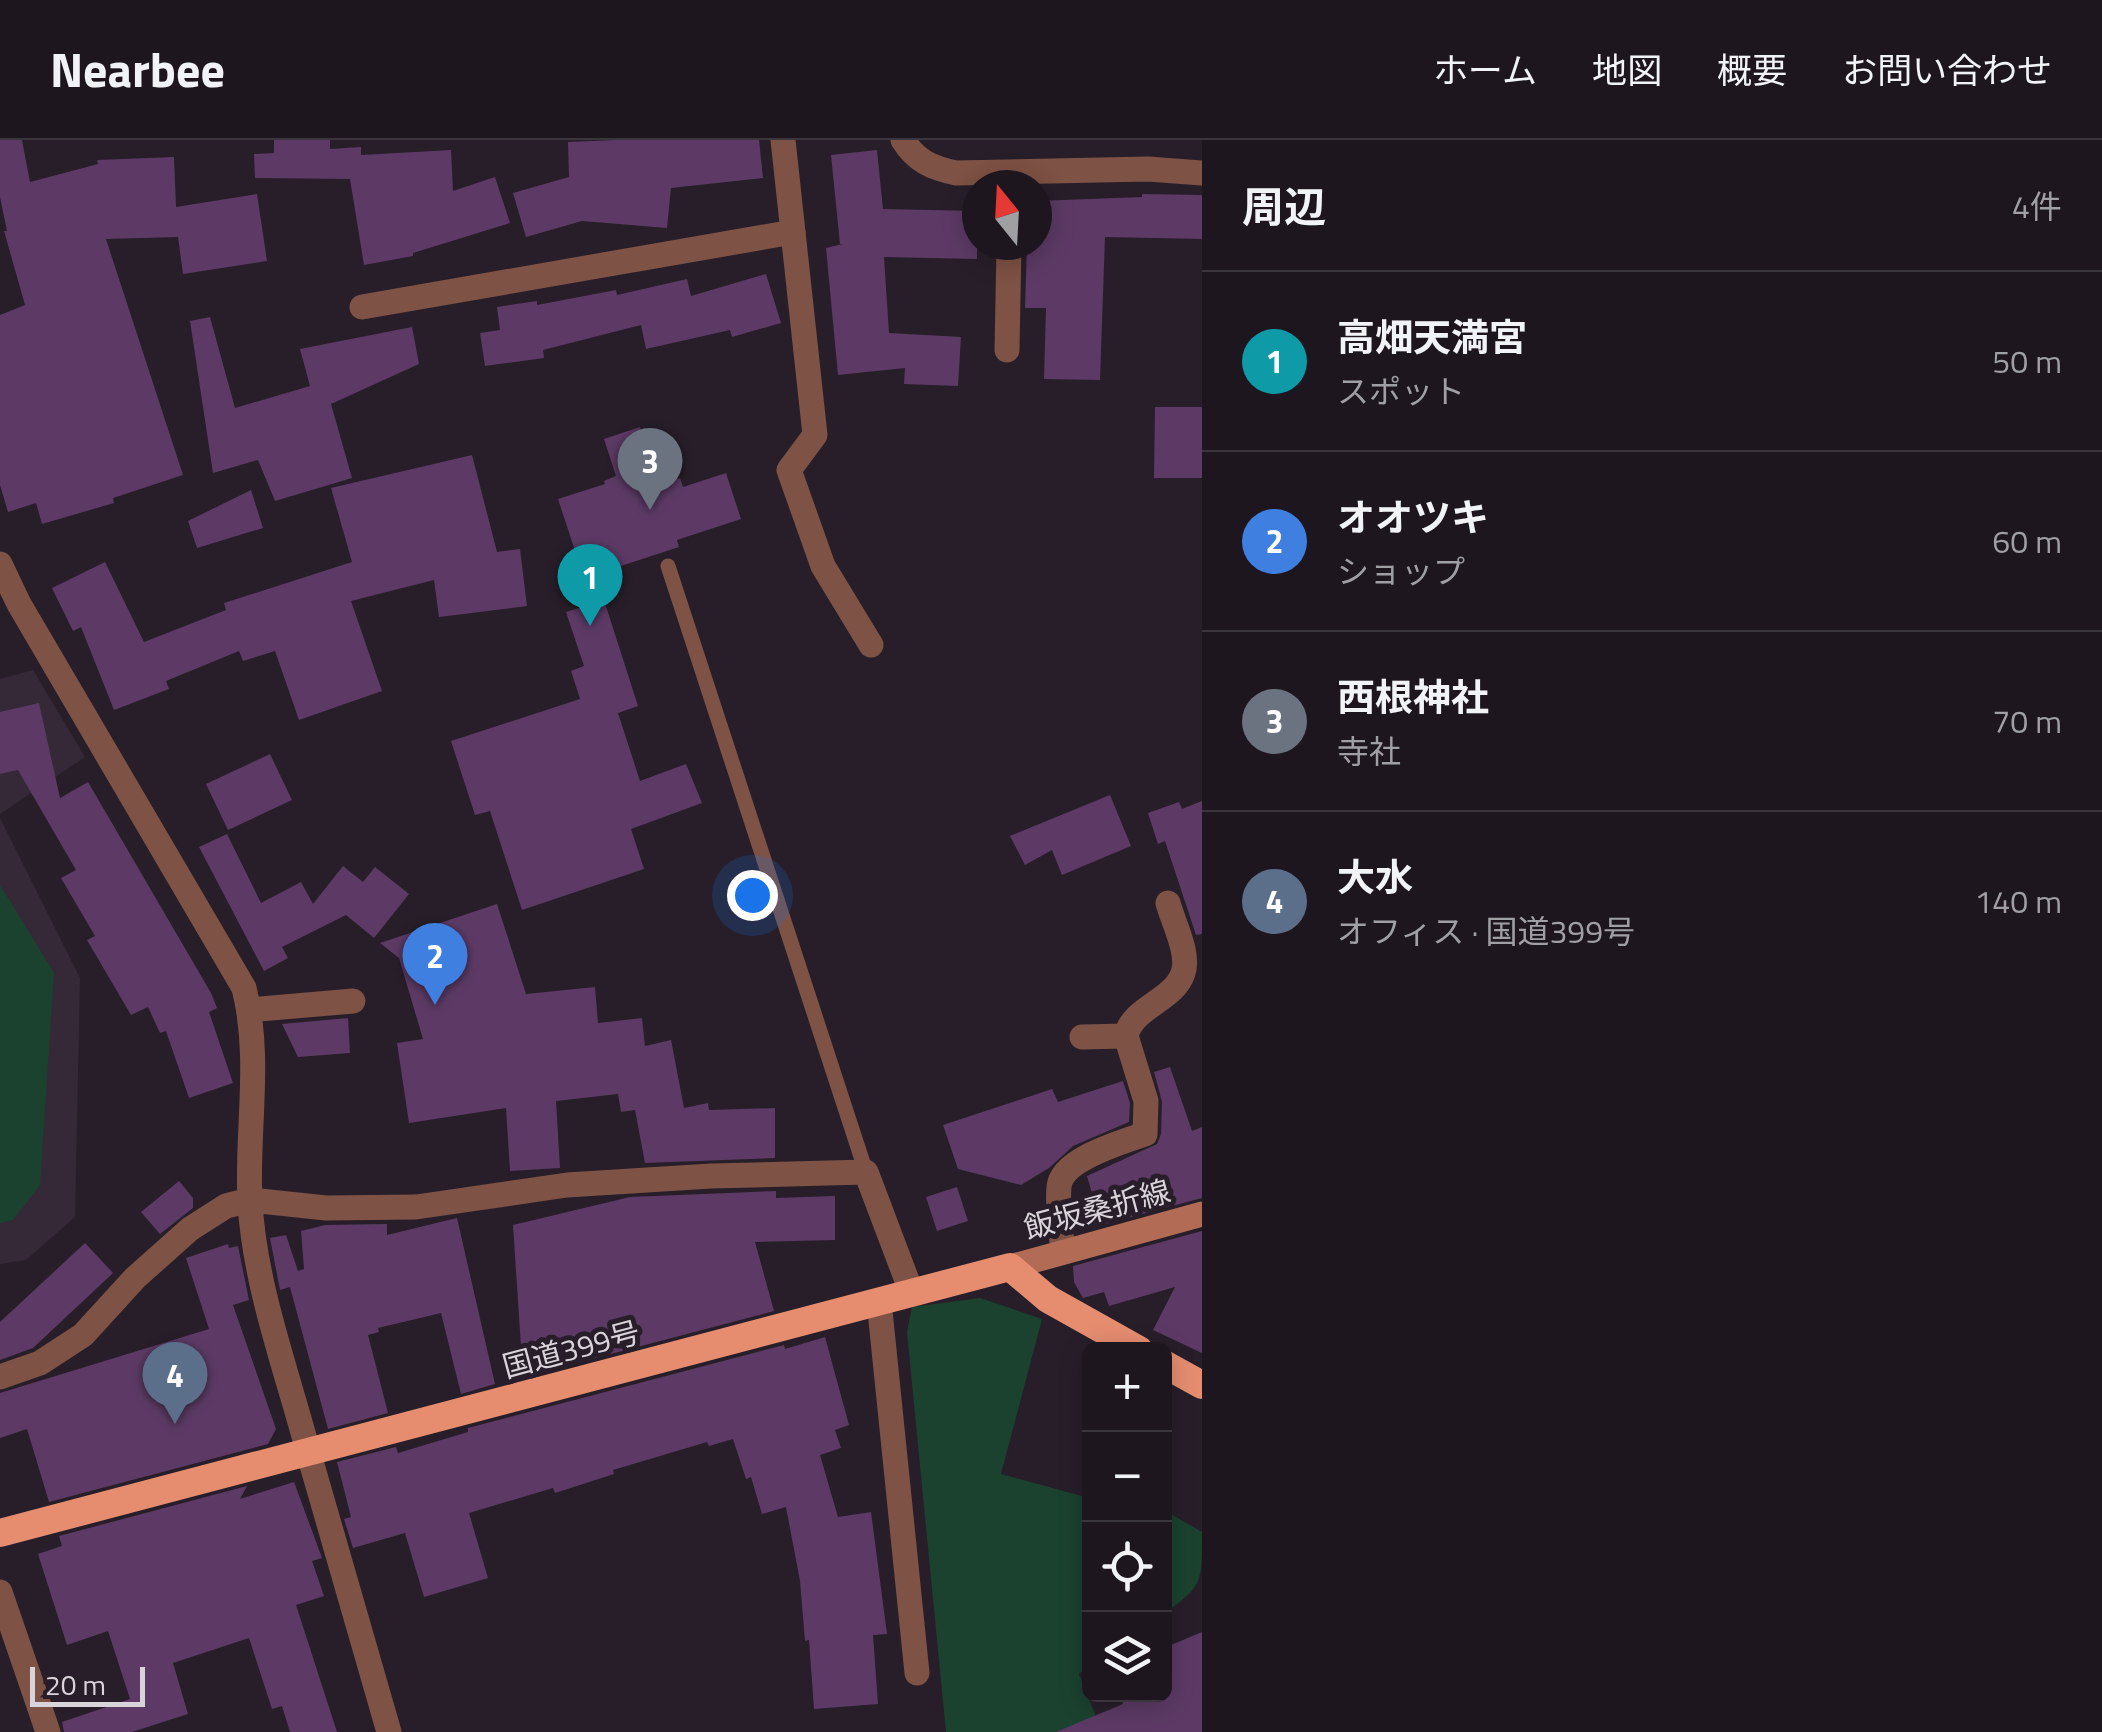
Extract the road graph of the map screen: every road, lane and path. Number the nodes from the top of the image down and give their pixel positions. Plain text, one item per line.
1 (784, 140) edge
2 (903, 140) edge
3 (1202, 173) edge
4 (962, 174) edge
5 (1052, 175) edge
6 (794, 232) junction
7 (1008, 260) edge
8 (362, 307) dead end
9 (1007, 350) dead end
10 (0, 564) edge
11 (668, 566) dead end
12 (871, 645) dead end
13 (1168, 904) dead end
14 (353, 1000) dead end
15 (249, 1010) junction
16 (1126, 1036) junction
17 (1082, 1038) dead end
18 (866, 1172) junction
19 (250, 1200) junction
20 (1202, 1214) edge
21 (1062, 1252) junction
22 (1010, 1267) junction
23 (911, 1292) junction
24 (879, 1301) junction
25 (1124, 1342) edge
26 (1172, 1368) edge
27 (0, 1377) edge
28 (1202, 1385) edge
29 (308, 1452) junction
30 (0, 1533) edge
31 (0, 1592) edge
32 (916, 1673) dead end
33 (48, 1732) edge
34 (388, 1732) edge

1 - 6 street
2 - 4 street
3 - 5 street
6 - 8 street
6 - 12 street
7 - 9 street
10 - 15 street
11 - 18 lane
13 - 16 street
14 - 15 street
15 - 19 street
16 - 17 street
16 - 21 street
18 - 19 street
18 - 23 street
19 - 27 street
19 - 29 street
20 - 21 main road, 飯坂桑折線
21 - 22 main road, 飯坂桑折線
22 - 23 highway, 国道399号
22 - 25 highway
23 - 24 highway, 国道399号
24 - 29 highway, 国道399号
24 - 32 street
26 - 28 highway
29 - 30 highway, 国道399号
29 - 34 street
31 - 33 street

